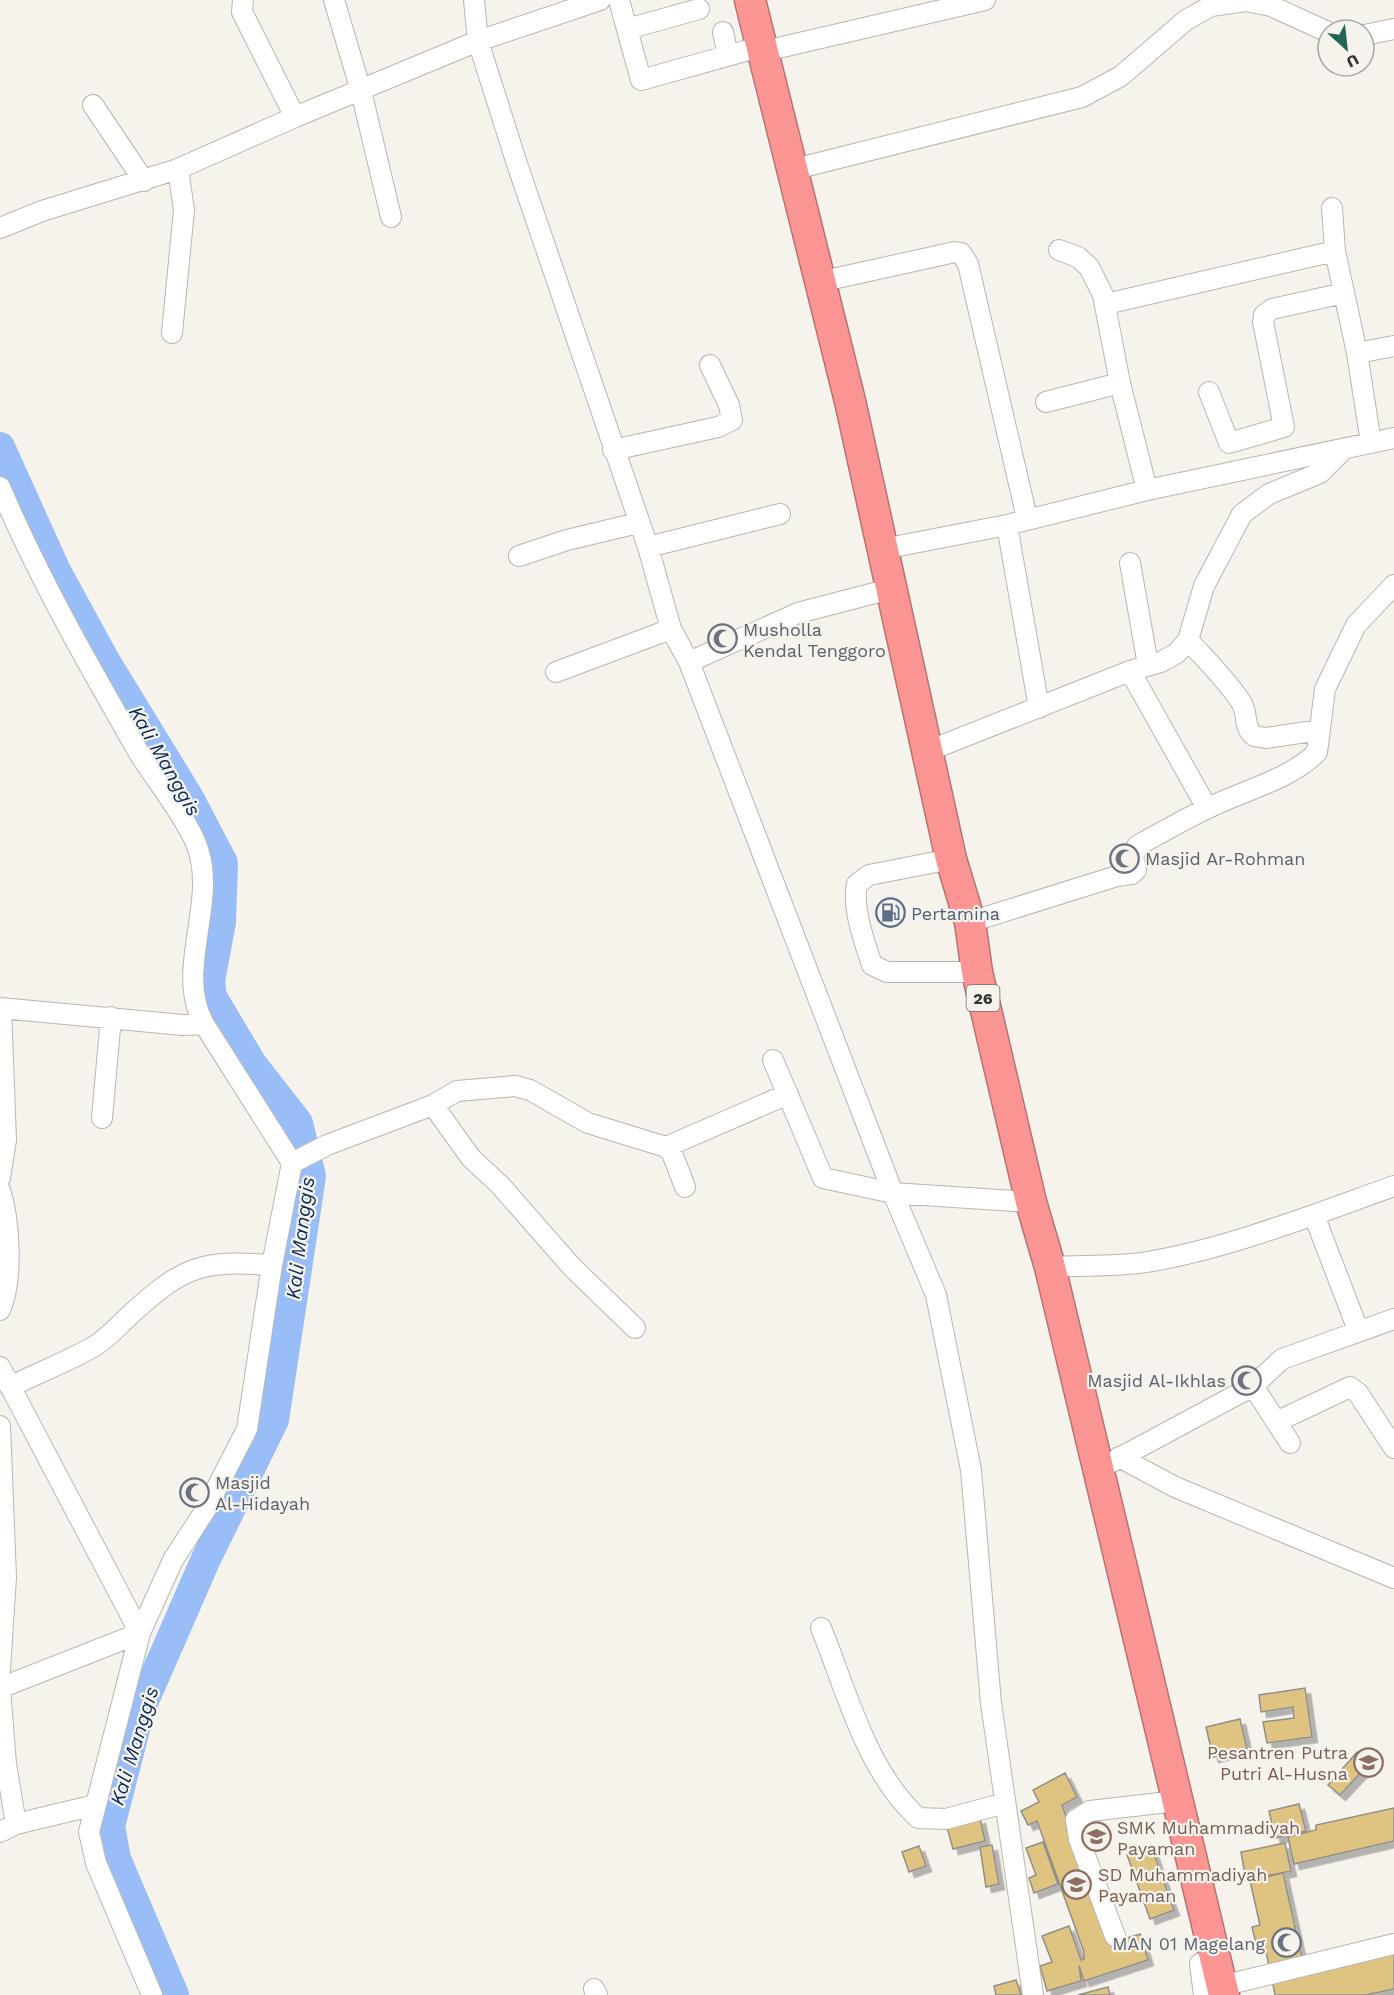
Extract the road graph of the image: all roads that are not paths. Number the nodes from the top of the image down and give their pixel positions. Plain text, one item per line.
1 (243, 0) edge
2 (334, 0) edge
3 (474, 0) edge
4 (600, 0) edge
5 (619, 0) edge
6 (750, 0) edge
7 (985, 0) edge
8 (699, 9) dead end
9 (1316, 27) edge
10 (627, 29) junction
11 (1394, 29) edge
12 (723, 32) dead end
13 (1376, 33) edge
14 (478, 41) junction
15 (764, 48) junction
16 (728, 56) junction
17 (361, 91) junction
18 (93, 105) dead end
19 (295, 117) junction
20 (178, 169) junction
21 (791, 170) junction
22 (144, 181) junction
23 (1332, 208) dead end
24 (392, 217) dead end
25 (0, 228) edge
26 (1059, 250) dead end
27 (1335, 251) junction
28 (819, 282) junction
29 (1344, 293) junction
30 (1106, 304) junction
31 (172, 333) dead end
32 (1394, 346) edge
33 (1357, 353) junction
34 (710, 365) dead end
35 (1120, 383) junction
36 (1209, 392) dead end
37 (1046, 402) dead end
38 (1284, 427) junction
39 (1394, 438) edge
40 (1229, 443) junction
41 (1371, 443) junction
42 (613, 450) junction
43 (1342, 450) junction
44 (1290, 458) junction
45 (1236, 472) junction
46 (0, 487) edge
47 (1147, 489) junction
48 (780, 514) dead end
49 (1027, 518) junction
50 (638, 523) junction
51 (1006, 525) junction
52 (648, 547) junction
53 (883, 549) junction
54 (519, 556) dead end
55 (1130, 563) dead end
56 (1394, 585) edge
57 (890, 589) junction
58 (671, 629) junction
59 (1188, 640) junction
60 (689, 662) junction
61 (1139, 668) junction
62 (556, 672) dead end
63 (1039, 708) junction
64 (1320, 730) junction
65 (928, 751) junction
66 (1207, 808) junction
67 (951, 859) junction
68 (970, 922) junction
69 (977, 972) junction
70 (0, 1008) edge
71 (111, 1017) junction
72 (204, 1024) junction
73 (773, 1060) dead end
74 (788, 1094) junction
75 (433, 1105) junction
76 (102, 1118) dead end
77 (666, 1147) junction
78 (295, 1160) junction
79 (0, 1178) edge
80 (1394, 1186) edge
81 (685, 1187) dead end
82 (0, 1190) edge
83 (893, 1193) junction
84 (1031, 1202) junction
85 (1314, 1215) junction
86 (272, 1265) junction
87 (1050, 1267) junction
88 (0, 1310) edge
89 (1394, 1319) edge
90 (635, 1328) dead end
91 (1358, 1330) junction
92 (4, 1376) edge
93 (1252, 1386) junction
94 (1276, 1422) junction
95 (0, 1426) edge
96 (1290, 1443) dead end
97 (1394, 1448) edge
98 (1108, 1463) junction
99 (2, 1473) edge
100 (1394, 1578) edge
101 (821, 1628) dead end
102 (140, 1633) junction
103 (0, 1670) edge
104 (0, 1686) edge
105 (1177, 1801) junction
106 (1005, 1803) junction
107 (96, 1805) junction
108 (8, 1828) edge
109 (1115, 1936) dead end
110 (1394, 1944) edge
111 (1216, 1992) edge
112 (152, 1995) edge
113 (1033, 1995) edge

1 - 19 street
2 - 17 street
3 - 14 street
4 - 14 street
5 - 10 street
6 - 15 highway, 26
7 - 15 street
8 - 10 street
9 - 21 street
10 - 16 street
11 - 13 street
12 - 16 street
14 - 17 street
14 - 42 street
15 - 16 street
15 - 21 highway, 26
17 - 19 street
17 - 24 street
18 - 22 street
19 - 20 street
20 - 22 street
20 - 31 street
21 - 28 highway, 26
22 - 25 street
23 - 27 street
26 - 30 street
27 - 29 street
27 - 30 street
28 - 49 street
28 - 53 highway, 26
29 - 33 street
29 - 38 street
30 - 35 street
32 - 33 street
33 - 41 street
34 - 42 street
35 - 37 street
35 - 47 street
36 - 40 street
38 - 40 street
38 - 44 street
39 - 41 street
40 - 45 street
41 - 43 street
42 - 50 street
43 - 44 street
43 - 59 street
44 - 45 street
45 - 47 street
46 - 72 street
47 - 49 street
48 - 52 street
49 - 51 street
50 - 52 street
50 - 54 street
51 - 53 street
51 - 63 street
52 - 58 street
53 - 57 highway, 26
55 - 61 street
56 - 64 street
57 - 60 street
57 - 65 highway, 26
58 - 60 street
58 - 62 street
59 - 61 street
59 - 64 street
60 - 83 street
61 - 63 street
61 - 66 street
63 - 65 street
64 - 66 street
65 - 67 highway, 26
66 - 68 street
67 - 68 highway, 26
67 - 69 street
68 - 69 highway, 26
69 - 84 highway, 26
70 - 71 street
70 - 79 street
71 - 72 street
71 - 76 street
72 - 78 street
73 - 74 street
74 - 77 street
74 - 83 street
75 - 77 street
75 - 78 street
75 - 90 street
77 - 81 street
78 - 86 street
80 - 85 street
82 - 88 street
83 - 84 street
83 - 106 street
84 - 87 highway, 26
85 - 87 street
85 - 91 street
86 - 92 street
86 - 102 street
87 - 98 highway, 26
89 - 91 street
91 - 93 street
92 - 102 street
93 - 94 street
93 - 98 street
94 - 96 street
94 - 97 street
95 - 99 street
98 - 100 street
98 - 105 highway, 26
99 - 103 street
101 - 106 street
102 - 104 street
102 - 107 street
104 - 108 street
105 - 109 street
105 - 111 highway, 26
106 - 113 street
107 - 108 street
107 - 112 street
110 - 111 street

